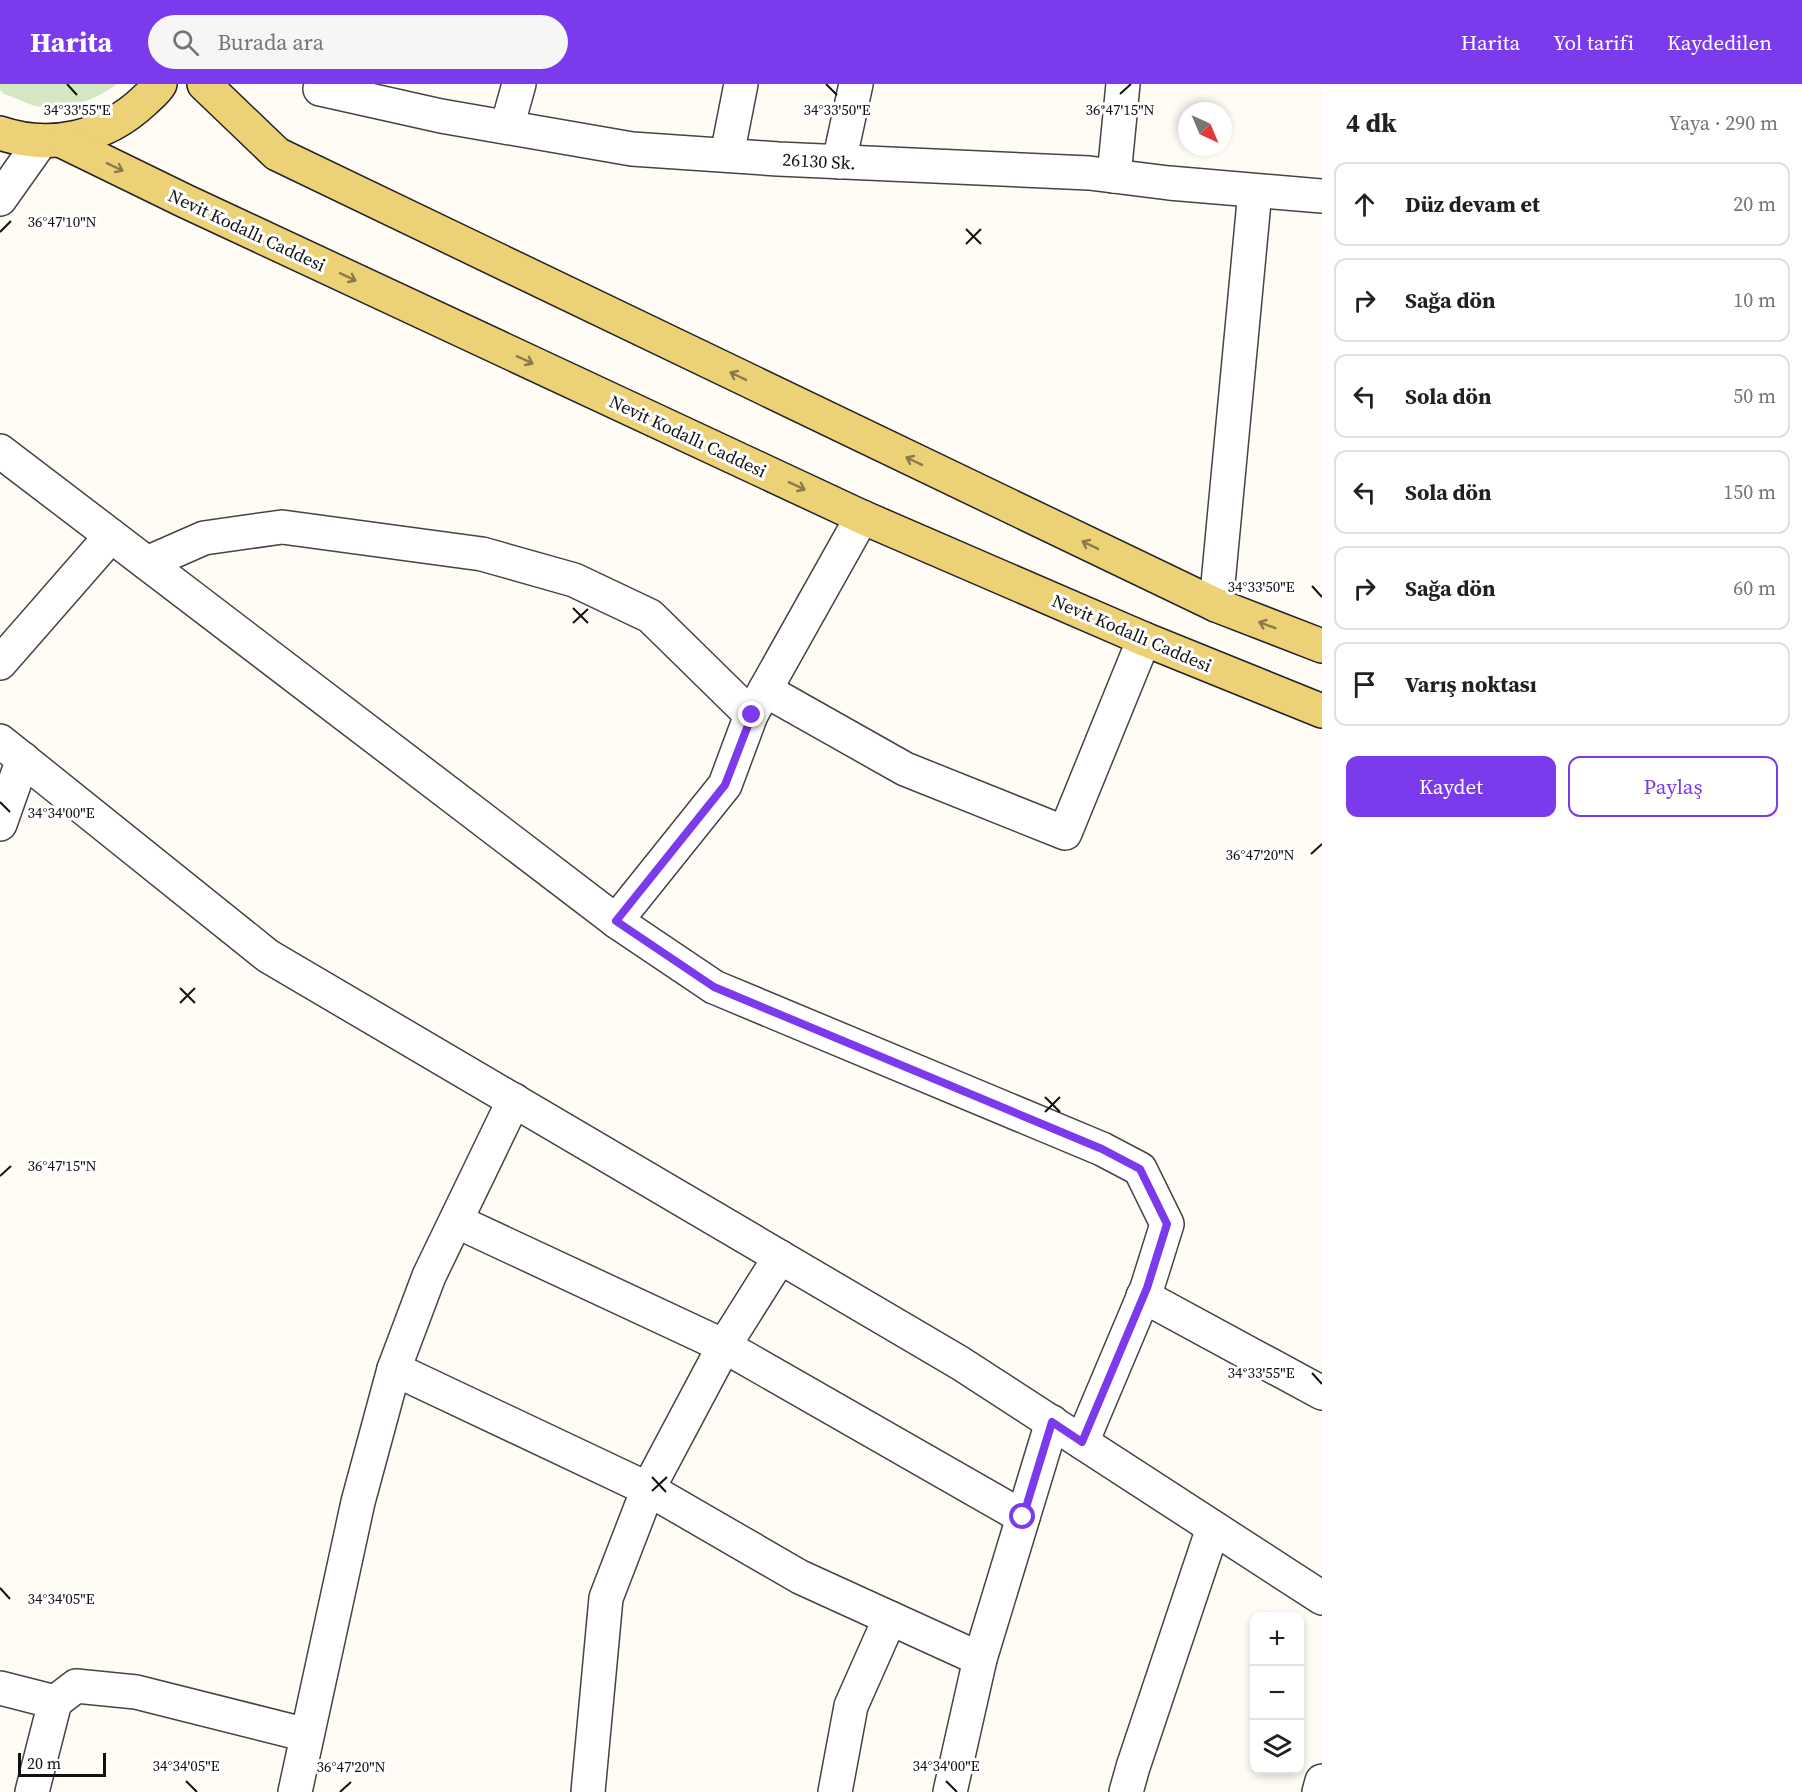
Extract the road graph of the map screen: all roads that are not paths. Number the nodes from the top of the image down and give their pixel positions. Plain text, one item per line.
1 (160, 84) edge
2 (204, 84) edge
3 (519, 84) edge
4 (741, 84) edge
5 (856, 84) edge
6 (1122, 84) edge
7 (321, 87) edge
8 (507, 127) junction
9 (0, 133) edge
10 (51, 141) junction
11 (727, 155) junction
12 (839, 162) junction
13 (1114, 176) junction
14 (1255, 190) junction
15 (1322, 196) edge
16 (0, 198) edge
17 (0, 452) edge
18 (862, 517) junction
19 (111, 536) junction
20 (147, 563) junction
21 (1216, 606) junction
22 (1144, 639) junction
23 (1322, 646) edge
24 (0, 663) edge
25 (758, 703) junction
26 (1322, 711) edge
27 (11, 750) edge
28 (0, 824) edge
29 (616, 921) junction
30 (514, 1100) junction
31 (456, 1221) junction
32 (780, 1257) junction
33 (1143, 1296) junction
34 (724, 1346) junction
35 (394, 1369) junction
36 (1322, 1393) edge
37 (1052, 1422) junction
38 (1082, 1442) junction
39 (648, 1489) junction
40 (1023, 1517) junction
41 (1214, 1528) junction
42 (1322, 1598) edge
43 (890, 1618) junction
44 (980, 1659) junction
45 (0, 1688) edge
46 (55, 1702) junction
47 (307, 1735) junction
48 (1322, 1781) edge
49 (32, 1792) edge
50 (295, 1792) edge
51 (588, 1792) edge
52 (835, 1792) edge
53 (950, 1792) edge
54 (1126, 1792) edge
55 (1319, 1792) edge

1 - 10 main road
21 -> 2 main road
3 - 8 street
4 - 11 street
5 - 12 street
6 - 13 street
7 - 8 street, 26130 Sk.
8 - 11 street, 26130 Sk.
9 - 10 main road
10 - 16 street
10 -> 18 main road, Nevit Kodallı Caddesi
11 - 12 street, 26130 Sk.
12 - 13 street, 26130 Sk.
13 - 14 street, 26130 Sk.
14 - 15 street, 26130 Sk.
14 - 21 street
17 - 19 street
18 - 22 main road, Nevit Kodallı Caddesi
18 - 25 street
19 - 20 street
19 - 24 street
20 - 25 street
20 - 29 street
23 -> 21 main road
22 - 25 street
22 - 26 main road, Nevit Kodallı Caddesi
25 - 29 street
27 - 28 street
27 - 30 street
29 - 33 street
30 - 31 street
30 - 32 street
31 - 34 street
31 - 35 street
32 - 34 street
32 - 37 street
33 - 36 street
33 - 38 street
34 - 39 street
34 - 40 street
35 - 39 street
35 - 47 street
37 - 38 street
37 - 40 street
38 - 41 street
39 - 43 street
39 - 51 street
40 - 44 street
41 - 42 street
41 - 54 street
43 - 44 street
43 - 52 street
44 - 53 street
45 - 46 street
46 - 47 street
46 - 49 street
47 - 50 street
48 - 55 street

